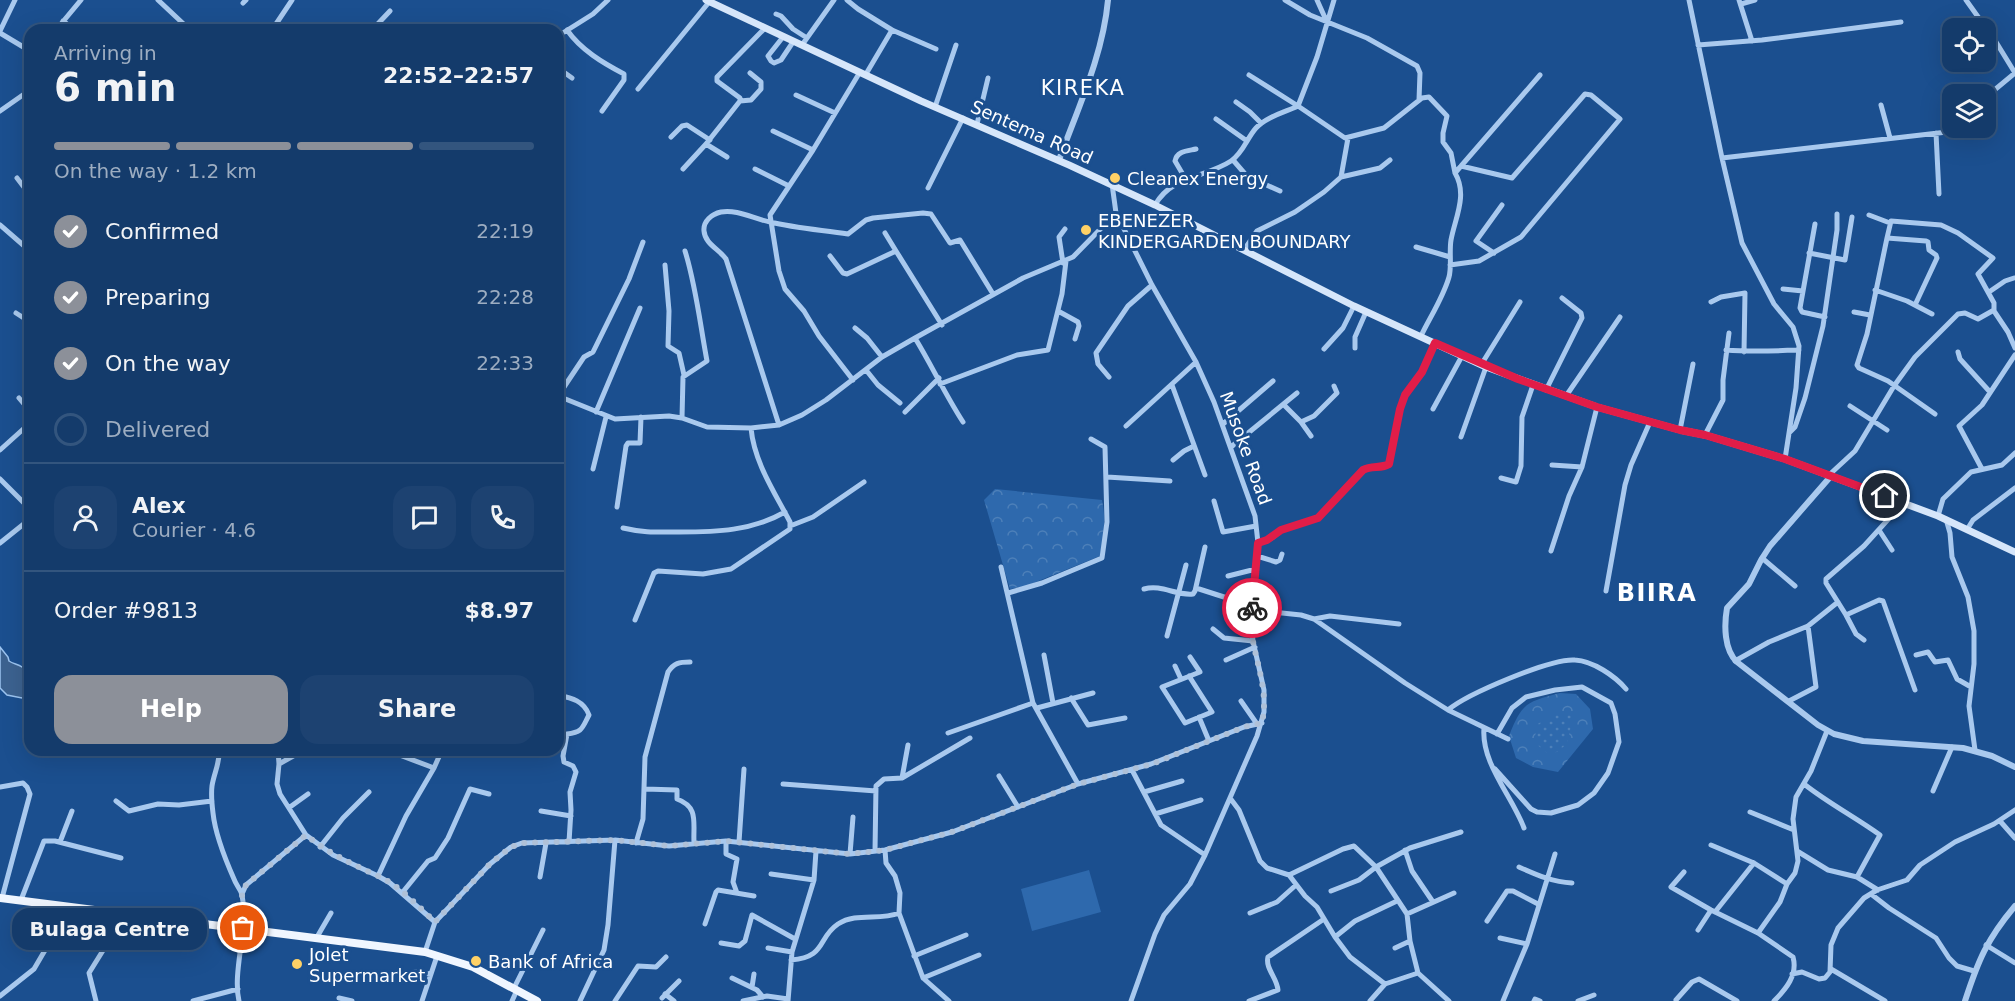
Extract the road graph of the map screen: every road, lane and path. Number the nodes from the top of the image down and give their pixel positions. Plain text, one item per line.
1 (15, 0) edge
2 (81, 0) edge
3 (158, 0) edge
4 (292, 0) edge
5 (608, 0) edge
6 (834, 0) edge
7 (847, 0) edge
8 (1108, 0) edge
9 (1285, 0) edge
10 (1317, 0) edge
11 (1334, 0) edge
12 (1689, 0) edge
13 (1755, 0) edge
14 (1966, 0) edge
15 (708, 1) edge
16 (1740, 2) edge
17 (390, 11) dead end
18 (776, 14) dead end
19 (63, 21) junction
20 (1326, 21) junction
21 (1901, 22) dead end
22 (61, 24) edge
23 (67, 24) edge
24 (184, 24) edge
25 (276, 24) edge
26 (378, 24) edge
27 (765, 28) junction
28 (567, 30) junction
29 (892, 30) junction
30 (564, 32) edge
31 (0, 33) edge
32 (783, 37) junction
33 (807, 38) junction
34 (1752, 41) junction
35 (793, 42) junction
36 (802, 45) junction
37 (956, 45) dead end
38 (1698, 45) junction
39 (24, 48) edge
40 (936, 49) dead end
41 (564, 72) edge
42 (750, 73) dead end
43 (863, 73) junction
44 (2015, 73) edge
45 (1249, 75) dead end
46 (1540, 75) dead end
47 (572, 78) dead end
48 (988, 78) dead end
49 (638, 89) dead end
50 (1996, 89) edge
51 (24, 94) edge
52 (796, 95) dead end
53 (1419, 100) junction
54 (740, 101) junction
55 (1236, 102) dead end
56 (1881, 105) dead end
57 (1298, 106) junction
58 (935, 107) junction
59 (0, 111) edge
60 (602, 111) dead end
61 (835, 113) junction
62 (963, 118) junction
63 (1216, 119) dead end
64 (1261, 123) junction
65 (977, 124) junction
66 (773, 131) dead end
67 (1942, 132) edge
68 (1936, 133) junction
69 (671, 137) dead end
70 (1348, 138) junction
71 (1890, 138) junction
72 (1247, 141) junction
73 (708, 142) junction
74 (1196, 149) dead end
75 (813, 150) junction
76 (727, 157) dead end
77 (1722, 158) junction
78 (1059, 160) junction
79 (1233, 160) junction
80 (1390, 160) dead end
81 (1461, 166) junction
82 (683, 169) dead end
83 (755, 169) dead end
84 (1455, 173) junction
85 (1341, 177) junction
86 (16, 178) dead end
87 (1185, 178) junction
88 (1112, 184) junction
89 (789, 186) junction
90 (24, 188) edge
91 (928, 188) dead end
92 (1280, 191) dead end
93 (1939, 194) dead end
94 (1155, 205) junction
95 (1502, 205) dead end
96 (1116, 213) junction
97 (1837, 214) dead end
98 (1869, 215) dead end
99 (1852, 217) dead end
100 (771, 223) junction
101 (1890, 223) junction
102 (1815, 224) dead end
103 (0, 225) edge
104 (1065, 229) dead end
105 (885, 233) dead end
106 (1887, 238) junction
107 (643, 242) dead end
108 (24, 246) edge
109 (1416, 248) dead end
110 (1244, 250) junction
111 (685, 251) dead end
112 (896, 251) junction
113 (1494, 253) junction
114 (1809, 253) junction
115 (830, 256) dead end
116 (1450, 257) junction
117 (1832, 258) junction
118 (1065, 262) junction
119 (665, 265) dead end
120 (1450, 265) junction
121 (2014, 278) edge
122 (1152, 285) junction
123 (1782, 289) dead end
124 (1875, 290) junction
125 (1803, 291) junction
126 (1989, 292) junction
127 (993, 294) junction
128 (1562, 298) dead end
129 (1520, 302) dead end
130 (1711, 302) dead end
131 (1354, 306) junction
132 (1915, 306) junction
133 (640, 308) dead end
134 (1058, 311) junction
135 (1994, 311) junction
136 (1366, 312) junction
137 (1854, 312) dead end
138 (16, 313) dead end
139 (1932, 314) dead end
140 (1870, 315) junction
141 (1825, 316) junction
142 (1620, 317) dead end
143 (24, 318) edge
144 (942, 325) junction
145 (855, 328) dead end
146 (1729, 333) dead end
147 (1422, 336) junction
148 (915, 338) junction
149 (1075, 339) dead end
150 (1435, 343) junction
151 (1354, 348) dead end
152 (2015, 348) edge
153 (1324, 349) dead end
154 (1726, 350) junction
155 (1799, 350) junction
156 (1744, 352) junction
157 (1958, 352) dead end
158 (2015, 355) edge
159 (1462, 356) junction
160 (882, 357) junction
161 (1196, 362) junction
162 (1693, 364) dead end
163 (1484, 366) junction
164 (866, 370) junction
165 (684, 375) junction
166 (1109, 377) dead end
167 (853, 380) junction
168 (940, 381) junction
169 (1273, 381) dead end
170 (1172, 385) junction
171 (1533, 385) junction
172 (1334, 386) dead end
173 (1894, 386) junction
174 (564, 387) edge
175 (1546, 390) junction
176 (1990, 392) junction
177 (1297, 393) dead end
178 (1566, 396) junction
179 (19, 398) dead end
180 (564, 399) edge
181 (24, 404) edge
182 (900, 404) dead end
183 (1284, 405) junction
184 (1850, 406) dead end
185 (1597, 407) junction
186 (1433, 409) dead end
187 (596, 412) junction
188 (905, 412) dead end
189 (1935, 414) dead end
190 (606, 417) junction
191 (641, 417) junction
192 (682, 418) junction
193 (1875, 420) junction
194 (963, 422) dead end
195 (1301, 422) junction
196 (1650, 422) junction
197 (1222, 424) junction
198 (780, 425) junction
199 (1126, 426) dead end
200 (24, 428) edge
201 (752, 428) junction
202 (1887, 429) dead end
203 (1680, 430) junction
204 (1790, 432) junction
205 (1705, 435) junction
206 (1311, 436) dead end
207 (1461, 437) dead end
208 (1090, 439) dead end
209 (1194, 446) junction
210 (1231, 447) junction
211 (0, 450) edge
212 (2015, 453) edge
213 (1785, 459) junction
214 (1173, 460) dead end
215 (1552, 465) dead end
216 (1582, 467) junction
217 (593, 469) dead end
218 (1982, 469) junction
219 (1205, 475) dead end
220 (1830, 476) junction
221 (1107, 477) junction
222 (1501, 478) dead end
223 (0, 479) edge
224 (1170, 481) dead end
225 (864, 482) dead end
226 (2015, 489) edge
227 (1214, 501) dead end
228 (24, 503) edge
229 (1903, 503) junction
230 (617, 507) dead end
231 (785, 512) junction
232 (1938, 516) junction
233 (1946, 519) junction
234 (24, 524) edge
235 (1256, 525) junction
236 (790, 526) junction
237 (624, 528) dead end
238 (1968, 528) junction
239 (1879, 530) junction
240 (0, 543) edge
241 (1258, 543) junction
242 (1205, 547) dead end
243 (1892, 550) dead end
244 (1551, 551) dead end
245 (2015, 552) edge
246 (1282, 554) dead end
247 (1257, 556) junction
248 (1762, 558) junction
249 (1186, 565) dead end
250 (1001, 567) dead end
251 (1256, 569) junction
252 (1228, 576) dead end
253 (1795, 586) dead end
254 (1236, 587) dead end
255 (1196, 588) junction
256 (1144, 589) dead end
257 (1606, 591) dead end
258 (1178, 592) junction
259 (1008, 593) junction
260 (1234, 600) junction
261 (1838, 602) junction
262 (1252, 608) junction
263 (1846, 615) junction
264 (1314, 619) junction
265 (635, 620) dead end
266 (1399, 624) dead end
267 (1808, 626) junction
268 (1213, 629) dead end
269 (1167, 636) dead end
270 (1864, 640) dead end
271 (1254, 644) junction
272 (1044, 655) dead end
273 (1916, 655) dead end
274 (1190, 657) dead end
275 (1226, 660) dead end
276 (1735, 661) junction
277 (690, 662) dead end
278 (1175, 666) dead end
279 (1189, 676) junction
280 (1181, 679) junction
281 (1971, 687) junction
282 (1626, 689) dead end
283 (1915, 690) dead end
284 (1092, 693) dead end
285 (564, 697) edge
286 (1071, 698) junction
287 (1241, 701) dead end
288 (1789, 701) junction
289 (1053, 703) junction
290 (1035, 705) junction
291 (1448, 710) junction
292 (1199, 717) junction
293 (1125, 718) dead end
294 (1259, 724) junction
295 (1484, 728) junction
296 (1827, 731) junction
297 (948, 733) dead end
298 (1497, 734) junction
299 (970, 738) dead end
300 (1508, 739) dead end
301 (1209, 741) junction
302 (908, 745) dead end
303 (1952, 747) junction
304 (564, 750) edge
305 (1975, 750) junction
306 (220, 756) edge
307 (278, 756) edge
308 (293, 756) edge
309 (402, 756) edge
310 (439, 756) edge
311 (563, 756) edge
312 (279, 764) junction
313 (2015, 767) edge
314 (434, 768) junction
315 (744, 769) dead end
316 (1495, 769) junction
317 (1132, 770) junction
318 (999, 776) dead end
319 (902, 778) junction
320 (1182, 781) dead end
321 (783, 784) dead end
322 (1078, 784) junction
323 (1804, 784) junction
324 (0, 787) edge
325 (645, 789) junction
326 (876, 791) junction
327 (1933, 791) dead end
328 (369, 792) dead end
329 (1144, 792) junction
330 (308, 794) dead end
331 (489, 794) dead end
332 (1230, 798) junction
333 (1201, 800) dead end
334 (116, 801) dead end
335 (212, 801) junction
336 (290, 807) junction
337 (1018, 807) junction
338 (2015, 810) edge
339 (72, 811) dead end
340 (541, 811) dead end
341 (1750, 812) dead end
342 (1155, 814) junction
343 (571, 816) junction
344 (853, 817) dead end
345 (2000, 821) junction
346 (1524, 828) dead end
347 (1794, 830) junction
348 (1461, 832) dead end
349 (306, 835) junction
350 (2015, 838) edge
351 (615, 840) junction
352 (726, 841) junction
353 (60, 842) junction
354 (569, 842) junction
355 (739, 842) junction
356 (546, 843) junction
357 (636, 843) junction
358 (694, 843) junction
359 (1711, 845) dead end
360 (320, 847) junction
361 (885, 850) junction
362 (1405, 850) junction
363 (816, 851) junction
364 (875, 851) junction
365 (1797, 851) junction
366 (850, 854) junction
367 (1555, 854) dead end
368 (1205, 855) junction
369 (121, 858) dead end
370 (1754, 863) junction
371 (1376, 867) junction
372 (1519, 867) dead end
373 (1684, 872) dead end
374 (771, 874) dead end
375 (1289, 875) junction
376 (378, 876) junction
377 (540, 877) dead end
378 (1857, 877) junction
379 (1547, 879) junction
380 (814, 880) junction
381 (1572, 883) dead end
382 (1787, 884) junction
383 (1296, 885) junction
384 (1878, 890) junction
385 (1331, 891) dead end
386 (402, 893) junction
387 (737, 893) junction
388 (1454, 893) dead end
389 (242, 894) junction
390 (1871, 894) junction
391 (754, 896) dead end
392 (1, 898) edge
393 (21, 900) junction
394 (1397, 901) junction
395 (1433, 902) junction
396 (1538, 904) junction
397 (62, 905) junction
398 (2015, 906) edge
399 (1713, 911) junction
400 (113, 912) junction
401 (331, 913) dead end
402 (899, 913) junction
403 (1250, 913) dead end
404 (1407, 914) junction
405 (1324, 919) junction
406 (1487, 921) dead end
407 (435, 922) junction
408 (705, 924) dead end
409 (243, 928) junction
410 (543, 930) dead end
411 (1698, 930) dead end
412 (1758, 933) junction
413 (966, 935) dead end
414 (316, 937) junction
415 (1335, 937) junction
416 (1500, 938) dead end
417 (795, 939) junction
418 (1410, 941) junction
419 (721, 943) dead end
420 (1527, 944) junction
421 (1986, 945) junction
422 (768, 948) dead end
423 (1395, 948) dead end
424 (425, 952) junction
425 (792, 952) junction
426 (979, 955) dead end
427 (437, 956) junction
428 (914, 956) junction
429 (666, 957) dead end
430 (791, 960) junction
431 (2015, 963) edge
432 (1831, 969) junction
433 (1974, 971) junction
434 (414, 972) dead end
435 (1418, 973) junction
436 (431, 974) junction
437 (754, 974) dead end
438 (1792, 974) junction
439 (732, 978) dead end
440 (923, 978) junction
441 (679, 981) dead end
442 (1385, 984) junction
443 (752, 987) junction
444 (238, 988) junction
445 (515, 989) junction
446 (1594, 995) dead end
447 (0, 996) edge
448 (763, 997) junction
449 (339, 998) dead end
450 (788, 1000) edge
451 (1676, 1000) edge
452 (96, 1001) edge
453 (193, 1001) edge
454 (239, 1001) edge
455 (352, 1001) edge
456 (422, 1001) edge
457 (512, 1001) edge
458 (537, 1001) edge
459 (580, 1001) edge
460 (615, 1001) edge
461 (674, 1001) edge
462 (743, 1001) edge
463 (949, 1001) edge
464 (1131, 1001) edge
465 (1249, 1001) edge
466 (1370, 1001) edge
467 (1449, 1001) edge
468 (1503, 1001) edge
469 (1534, 1001) edge
470 (1540, 1001) edge
471 (1578, 1001) edge
472 (1737, 1001) edge
473 (1774, 1001) edge
474 (1885, 1001) edge
475 (1965, 1001) edge

1 - 31 street
2 - 19 street
3 - 24 street
4 - 25 street
5 - 28 street
6 - 33 street
7 - 29 street
8 - 78 street
9 - 20 street
10 - 20 street
11 - 20 street
12 - 38 street
13 - 16 street
14 - 44 street
15 - 27 main road, Sentema Road
15 - 49 street
16 - 34 street
17 - 26 street
18 - 33 street
19 - 22 street
19 - 23 street
20 - 53 street
20 - 57 street
21 - 34 street
27 - 32 main road, Sentema Road
27 - 54 street
28 - 30 street
28 - 60 street
29 - 40 street
29 - 43 street
31 - 39 street
32 - 35 main road, Sentema Road
32 - 35 street
33 - 36 street
34 - 38 street
35 - 36 main road, Sentema Road
36 - 43 main road, Sentema Road
37 - 58 street
38 - 77 street
41 - 47 street
42 - 54 street
43 - 58 main road, Sentema Road
43 - 61 street
44 - 50 street
45 - 57 street
46 - 81 street
48 - 65 street
51 - 59 street
52 - 61 street
53 - 70 street
53 - 84 street
54 - 73 street
55 - 64 street
56 - 71 street
57 - 64 street
57 - 70 street
58 - 62 main road, Sentema Road
61 - 75 street
62 - 65 main road, Sentema Road
62 - 91 street
63 - 72 street
64 - 72 street
65 - 78 main road, Sentema Road
66 - 75 street
67 - 68 street
68 - 71 street
68 - 93 street
69 - 73 street
70 - 85 street
71 - 77 street
72 - 79 street
73 - 76 street
73 - 82 street
74 - 87 street
75 - 89 street
77 - 155 street
78 - 88 main road, Sentema Road
79 - 87 street
79 - 92 street
80 - 85 street
81 - 84 street
81 - 113 street
83 - 89 street
84 - 116 street
85 - 110 street
86 - 90 street
87 - 94 street
88 - 94 main road, Sentema Road
88 - 96 street, Musoke Road
89 - 100 street
94 - 110 main road, Sentema Road
95 - 113 street
96 - 118 street
96 - 122 street, Musoke Road
97 - 117 street
98 - 101 street
99 - 117 street
100 - 127 street
100 - 167 street
100 - 198 street
101 - 106 street
101 - 126 street
102 - 114 street
103 - 108 street
104 - 118 street
105 - 112 street
106 - 124 street
106 - 132 street
107 - 174 street
109 - 116 street
110 - 131 main road, Sentema Road
111 - 165 street
112 - 115 street
112 - 144 street
113 - 120 street
114 - 117 street
114 - 125 street
116 - 120 street
117 - 141 street
118 - 127 street
118 - 134 street
119 - 165 street
120 - 147 street
121 - 126 street
122 - 161 street, Musoke Road
122 - 166 street
123 - 125 street
124 - 132 street
124 - 140 street
125 - 141 street
126 - 135 street
127 - 144 street
128 - 175 street
129 - 163 street
130 - 156 street
131 - 136 main road, Sentema Road
131 - 153 street
132 - 139 street
133 - 187 street
134 - 149 street
134 - 168 street
135 - 152 street
135 - 173 street
136 - 147 main road, Sentema Road
136 - 151 street
137 - 140 street
138 - 143 street
140 - 173 street
141 - 204 street
142 - 178 street
144 - 148 street
145 - 160 street
146 - 154 street
147 - 150 main road, Sentema Road
148 - 160 street
148 - 168 street
150 - 159 main road, Sentema Road
150 - 241 street
154 - 156 street
154 - 205 street
155 - 156 street
155 - 204 street
157 - 176 street
158 - 176 street
159 - 163 main road, Sentema Road
159 - 186 street
160 - 164 street
161 - 170 street
161 - 197 street, Musoke Road
162 - 203 street
163 - 171 main road, Sentema Road
163 - 207 street
164 - 167 street
164 - 182 street
165 - 192 street
167 - 198 street
168 - 188 street
168 - 194 street
169 - 197 street
170 - 199 street
170 - 209 street
171 - 175 main road, Sentema Road
171 - 222 street
172 - 195 street
173 - 189 street
173 - 193 street
175 - 178 main road, Sentema Road
176 - 218 street
177 - 183 street
178 - 185 main road, Sentema Road
179 - 181 street
180 - 187 street
183 - 195 street
183 - 210 street
184 - 193 street
185 - 196 main road, Sentema Road
185 - 216 street
187 - 190 street
190 - 191 street
190 - 217 street
191 - 192 street
191 - 230 street
192 - 201 street
193 - 202 street
193 - 220 street
195 - 206 street
196 - 203 main road, Sentema Road
196 - 257 street
197 - 210 street, Musoke Road
198 - 201 street
200 - 211 street
201 - 231 street
203 - 205 main road, Sentema Road
204 - 213 street
205 - 213 main road, Sentema Road
208 - 221 street
209 - 214 street
209 - 219 street
210 - 235 street, Musoke Road
212 - 218 street
213 - 220 main road, Sentema Road
215 - 216 street
216 - 244 street
218 - 232 street
220 - 229 main road, Sentema Road
220 - 248 street
221 - 224 street
221 - 259 street
223 - 228 street
225 - 236 street
226 - 238 street
227 - 235 street
229 - 232 main road, Sentema Road
229 - 239 street
231 - 236 street
231 - 237 street
232 - 233 main road, Sentema Road
233 - 238 main road, Sentema Road
233 - 281 street
234 - 240 street
235 - 241 street, Musoke Road
236 - 265 street
238 - 245 main road, Sentema Road
239 - 243 street
239 - 261 street
241 - 247 street, Musoke Road
242 - 255 street
246 - 247 street
247 - 251 street, Musoke Road
248 - 253 street
248 - 276 street
249 - 258 street
250 - 259 street
251 - 252 street
251 - 262 street, Musoke Road
254 - 260 street
255 - 258 street
255 - 260 street
256 - 258 street
258 - 269 street
259 - 290 street
260 - 262 street
261 - 263 street
261 - 267 street
262 - 264 street
262 - 271 street, Musoke Road
263 - 270 street
263 - 283 street
264 - 266 street
264 - 291 street
267 - 276 street
267 - 288 street
268 - 271 street
271 - 275 street
271 - 294 street, Musoke Road
272 - 289 street
273 - 281 street
274 - 279 street
276 - 288 street
277 - 325 street
278 - 280 street
279 - 280 street
279 - 292 street
280 - 292 street
281 - 305 street
282 - 291 street
284 - 286 street
285 - 304 street
286 - 289 street
286 - 293 street
287 - 294 street
288 - 296 street
289 - 290 street
290 - 297 street
290 - 322 street
291 - 295 street
292 - 301 street
294 - 301 street
294 - 332 street, Musoke Road
295 - 298 street
295 - 316 street
296 - 303 street
296 - 323 street
298 - 300 street
298 - 316 street
299 - 319 street
301 - 317 street
302 - 319 street
303 - 305 street
303 - 327 street
305 - 313 street
306 - 335 street
307 - 312 street
308 - 312 street
309 - 314 street
310 - 314 street
311 - 343 street
312 - 336 street
314 - 376 street
315 - 355 street
316 - 346 street
317 - 322 street
317 - 329 street
318 - 337 street
319 - 326 street
320 - 329 street
321 - 326 street
322 - 337 street
323 - 347 street
323 - 378 street
324 - 392 street
325 - 357 street
325 - 358 street
326 - 364 street
328 - 360 street
329 - 342 street
330 - 336 street
331 - 386 street
332 - 368 street, Musoke Road
332 - 375 street
333 - 342 street
334 - 335 street
335 - 389 street
336 - 349 street
337 - 361 street
338 - 345 street
339 - 353 street
340 - 343 street
341 - 347 street
342 - 368 street
343 - 354 street
344 - 366 street
345 - 350 street
345 - 384 street
347 - 365 street
348 - 362 street
349 - 360 street
349 - 389 street
351 - 354 street
351 - 357 street
351 - 459 street
352 - 355 street
352 - 358 street
352 - 387 street
353 - 369 street
353 - 393 street
354 - 356 street
355 - 363 street
356 - 377 street
356 - 407 street
357 - 358 street
359 - 370 street
360 - 376 street
361 - 364 street
361 - 402 street
362 - 371 street
362 - 395 street
363 - 366 street
363 - 380 street
364 - 366 street
365 - 378 street
365 - 382 street
367 - 379 street
368 - 464 street, Musoke Road
370 - 382 street
370 - 399 street
371 - 375 street
371 - 385 street
371 - 394 street
372 - 379 street
373 - 399 street
374 - 380 street
375 - 383 street
376 - 386 street
378 - 384 street
379 - 381 street
379 - 396 street
380 - 417 street
382 - 412 street
383 - 403 street
383 - 405 street
384 - 390 street
386 - 407 street
387 - 391 street
387 - 408 street
388 - 395 street
389 - 409 street
390 - 432 street
390 - 433 street
392 - 393 main road
393 - 397 main road
394 - 404 street
394 - 415 street
395 - 404 street
396 - 406 street
396 - 420 street
397 - 400 main road
397 - 447 street
398 - 421 street
399 - 411 street
399 - 412 street
400 - 409 main road
400 - 452 street
401 - 414 street
402 - 428 street
402 - 430 street
404 - 418 street
405 - 415 street
405 - 465 street
407 - 424 street
409 - 414 main road
409 - 444 street
410 - 445 street
412 - 438 street
413 - 428 street
414 - 424 main road
415 - 442 street
416 - 420 street
417 - 419 street
417 - 425 street
418 - 423 street
418 - 435 street
420 - 468 street
421 - 431 street
421 - 433 street
422 - 425 street
424 - 427 main road
425 - 430 street
426 - 440 street
427 - 436 street
427 - 445 main road
428 - 440 street
429 - 460 street
430 - 450 street
432 - 438 street
432 - 474 street
433 - 475 street
434 - 436 street
435 - 442 street
435 - 467 street
436 - 456 street
437 - 443 street
438 - 473 street
439 - 443 street
440 - 463 street
441 - 461 street
442 - 466 street
443 - 448 street
444 - 453 street
444 - 454 street
445 - 457 street
445 - 458 main road
446 - 471 street
448 - 450 street
448 - 462 street
449 - 455 street
451 - 472 street
469 - 470 street

